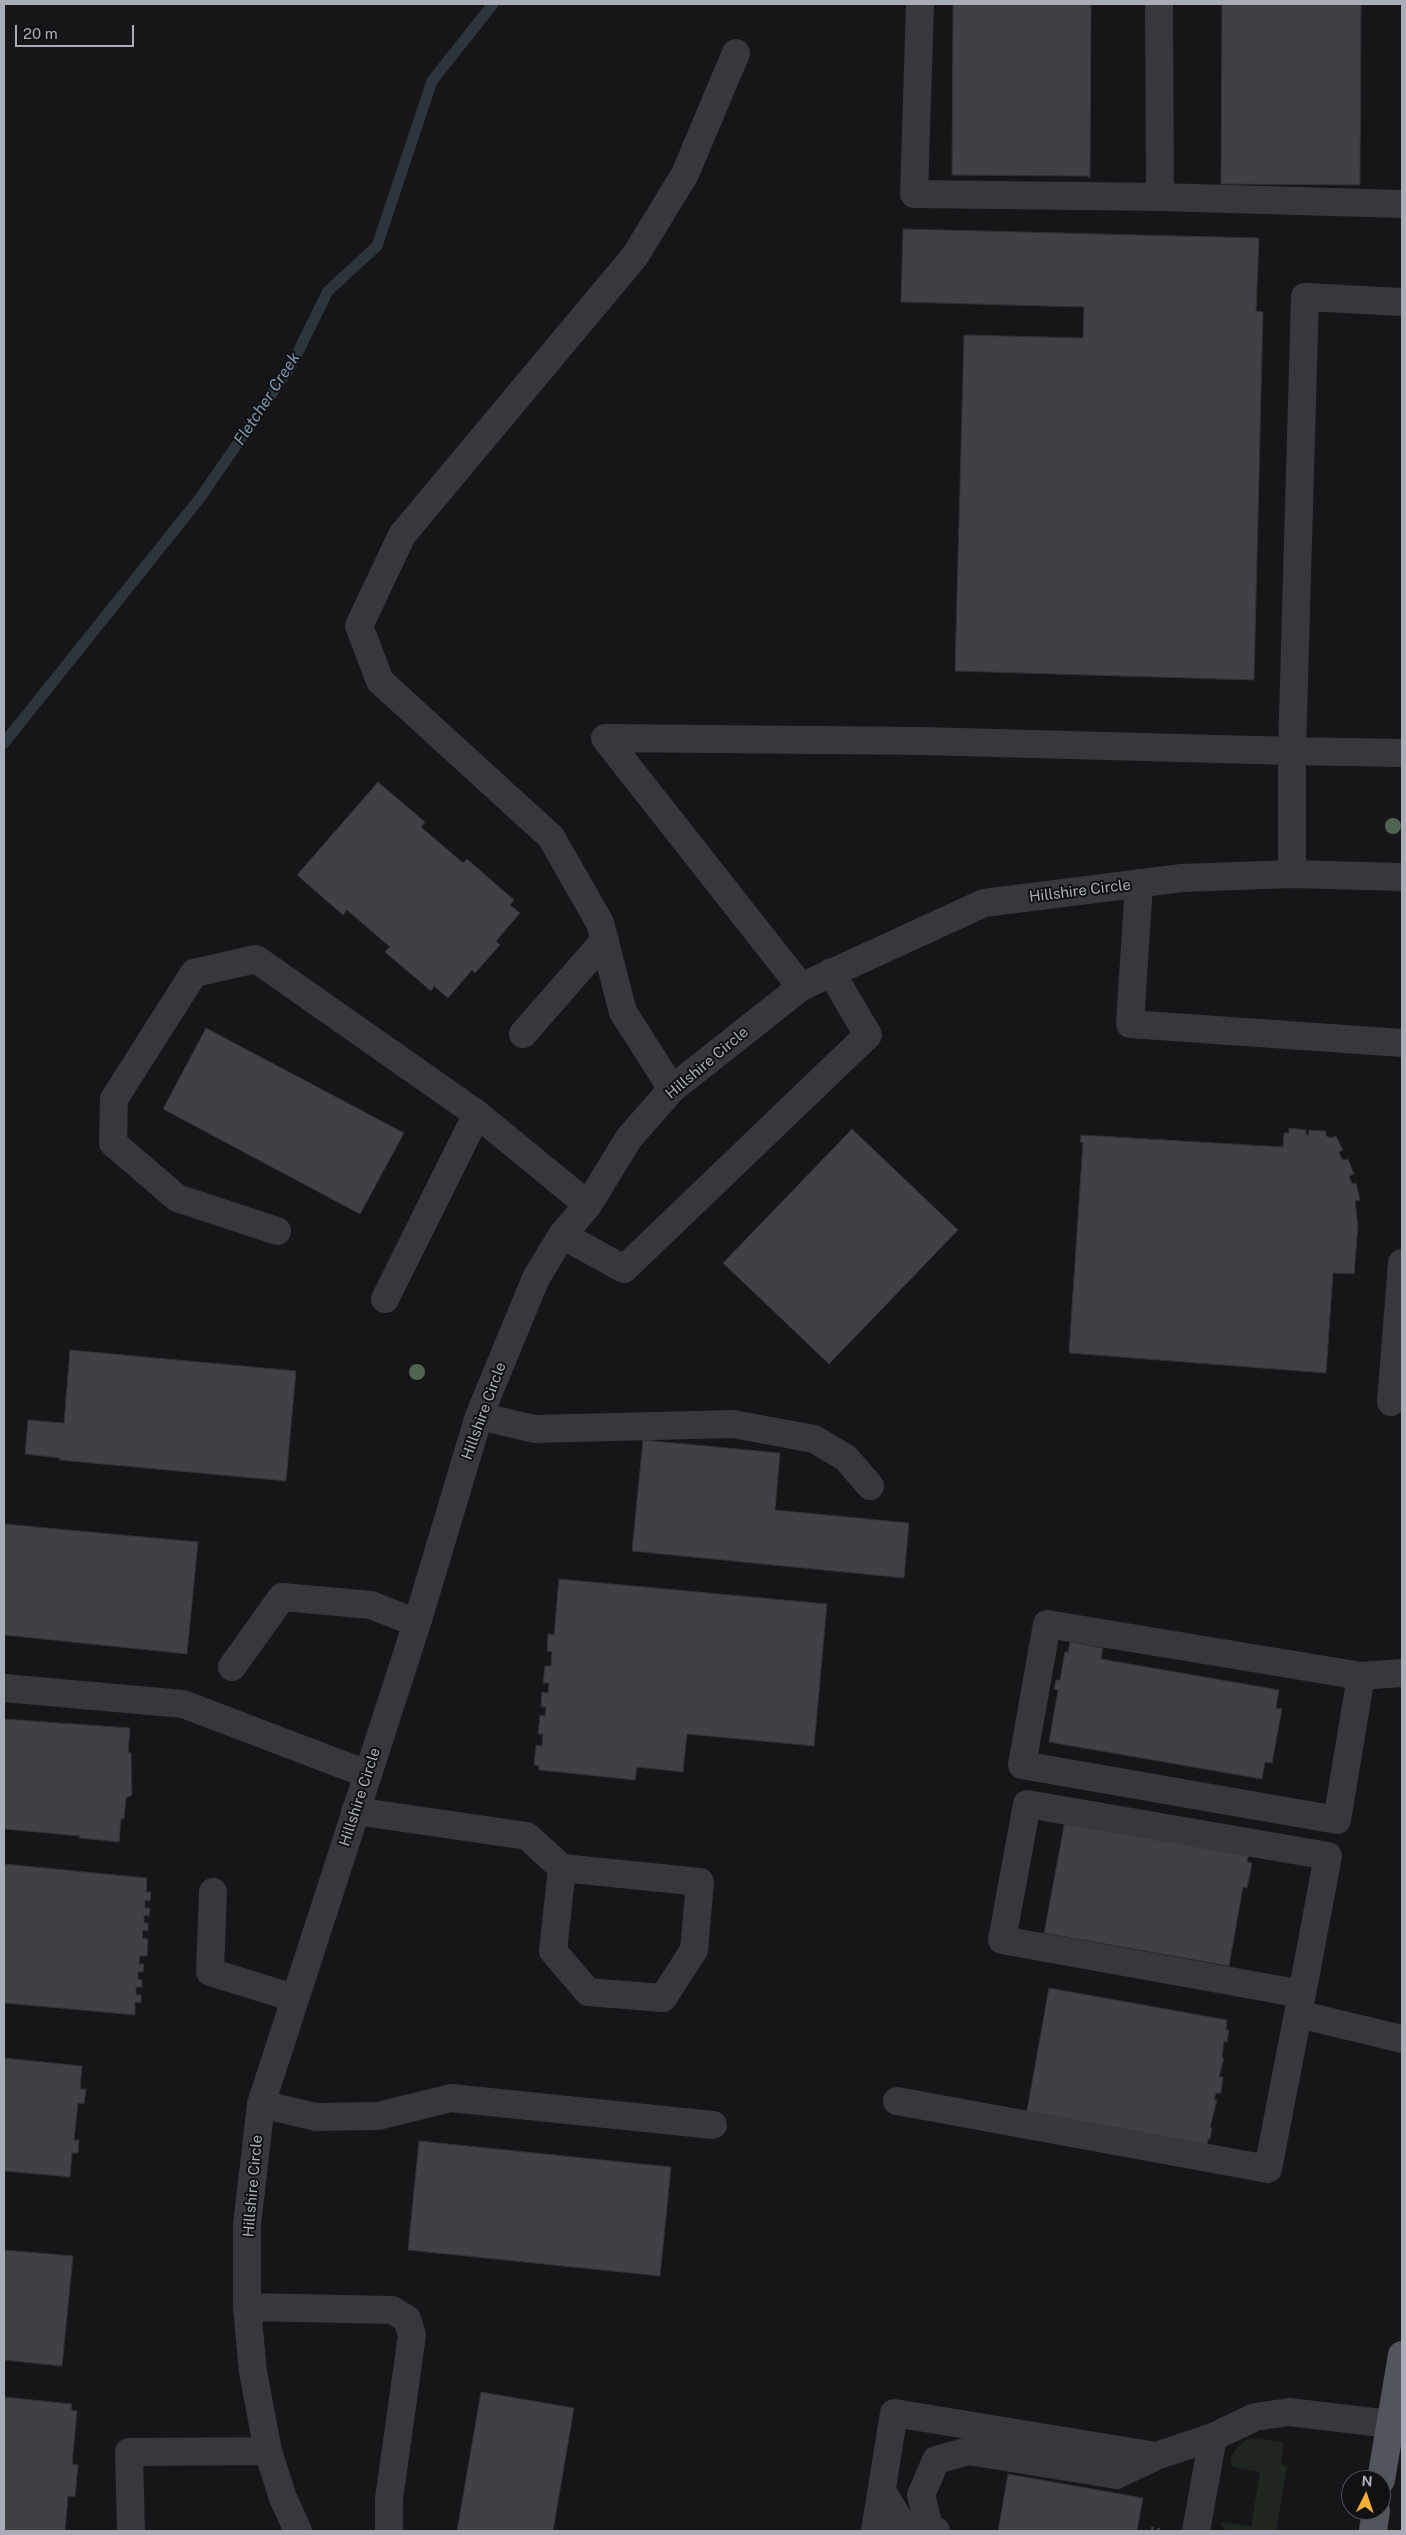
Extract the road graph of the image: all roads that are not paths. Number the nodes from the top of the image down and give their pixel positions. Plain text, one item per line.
1 (920, 4) edge
2 (1159, 4) edge
3 (736, 53) dead end
4 (1160, 197) junction
5 (1402, 204) edge
6 (1402, 302) edge
7 (1292, 751) junction
8 (1402, 752) edge
9 (1292, 874) junction
10 (1402, 878) edge
11 (1139, 884) junction
12 (604, 940) junction
13 (831, 972) junction
14 (801, 987) junction
15 (523, 1034) dead end
16 (1402, 1043) edge
17 (672, 1089) junction
18 (477, 1114) junction
19 (588, 1206) junction
20 (277, 1231) dead end
21 (562, 1235) junction
22 (1402, 1263) edge
23 (385, 1298) dead end
24 (1390, 1402) dead end
25 (479, 1416) junction
26 (870, 1486) dead end
27 (417, 1623) junction
28 (232, 1667) dead end
29 (1402, 1672) edge
30 (1361, 1676) junction
31 (4, 1688) edge
32 (368, 1774) junction
33 (355, 1811) junction
34 (562, 1868) junction
35 (213, 1892) dead end
36 (294, 1998) junction
37 (1300, 2004) junction
38 (1402, 2039) edge
39 (897, 2102) dead end
40 (261, 2104) junction
41 (714, 2125) dead end
42 (248, 2307) junction
43 (1402, 2355) edge
44 (1390, 2424) junction
45 (1213, 2437) junction
46 (268, 2451) junction
47 (1156, 2456) junction
48 (1383, 2470) edge
49 (882, 2491) junction
50 (132, 2531) edge
51 (298, 2531) edge
52 (389, 2531) edge
53 (875, 2531) edge
54 (906, 2531) edge
55 (936, 2531) edge
56 (1196, 2531) edge

1 - 4 street
2 - 4 street
3 - 12 street
4 - 5 street
6 - 7 street
7 - 8 street
7 - 9 street
7 - 14 street
9 - 10 street, Hillshire Circle
9 - 11 street, Hillshire Circle
11 - 13 street, Hillshire Circle
11 - 16 street
12 - 15 street
12 - 17 street
13 - 14 street, Hillshire Circle
13 - 21 street
14 - 17 street, Hillshire Circle
17 - 19 street, Hillshire Circle
18 - 19 street
18 - 20 street
18 - 23 street
19 - 21 street, Hillshire Circle
21 - 25 street, Hillshire Circle
22 - 24 street
25 - 26 street
25 - 27 street, Hillshire Circle
27 - 28 street
27 - 32 street, Hillshire Circle
29 - 30 street
30 - 30 street
31 - 32 street
32 - 33 street, Hillshire Circle
33 - 34 street
33 - 36 street, Hillshire Circle
34 - 34 street
35 - 36 street
36 - 40 street, Hillshire Circle
37 - 37 street
37 - 38 street
37 - 39 street
40 - 41 street
40 - 42 street, Hillshire Circle
42 - 46 street, Hillshire Circle
42 - 52 street
43 - 44 main road
44 - 45 street
44 - 48 main road
45 - 47 street
45 - 56 street
46 - 50 street
46 - 51 street, Hillshire Circle
47 - 49 street
47 - 55 street
49 - 53 street
49 - 54 street

